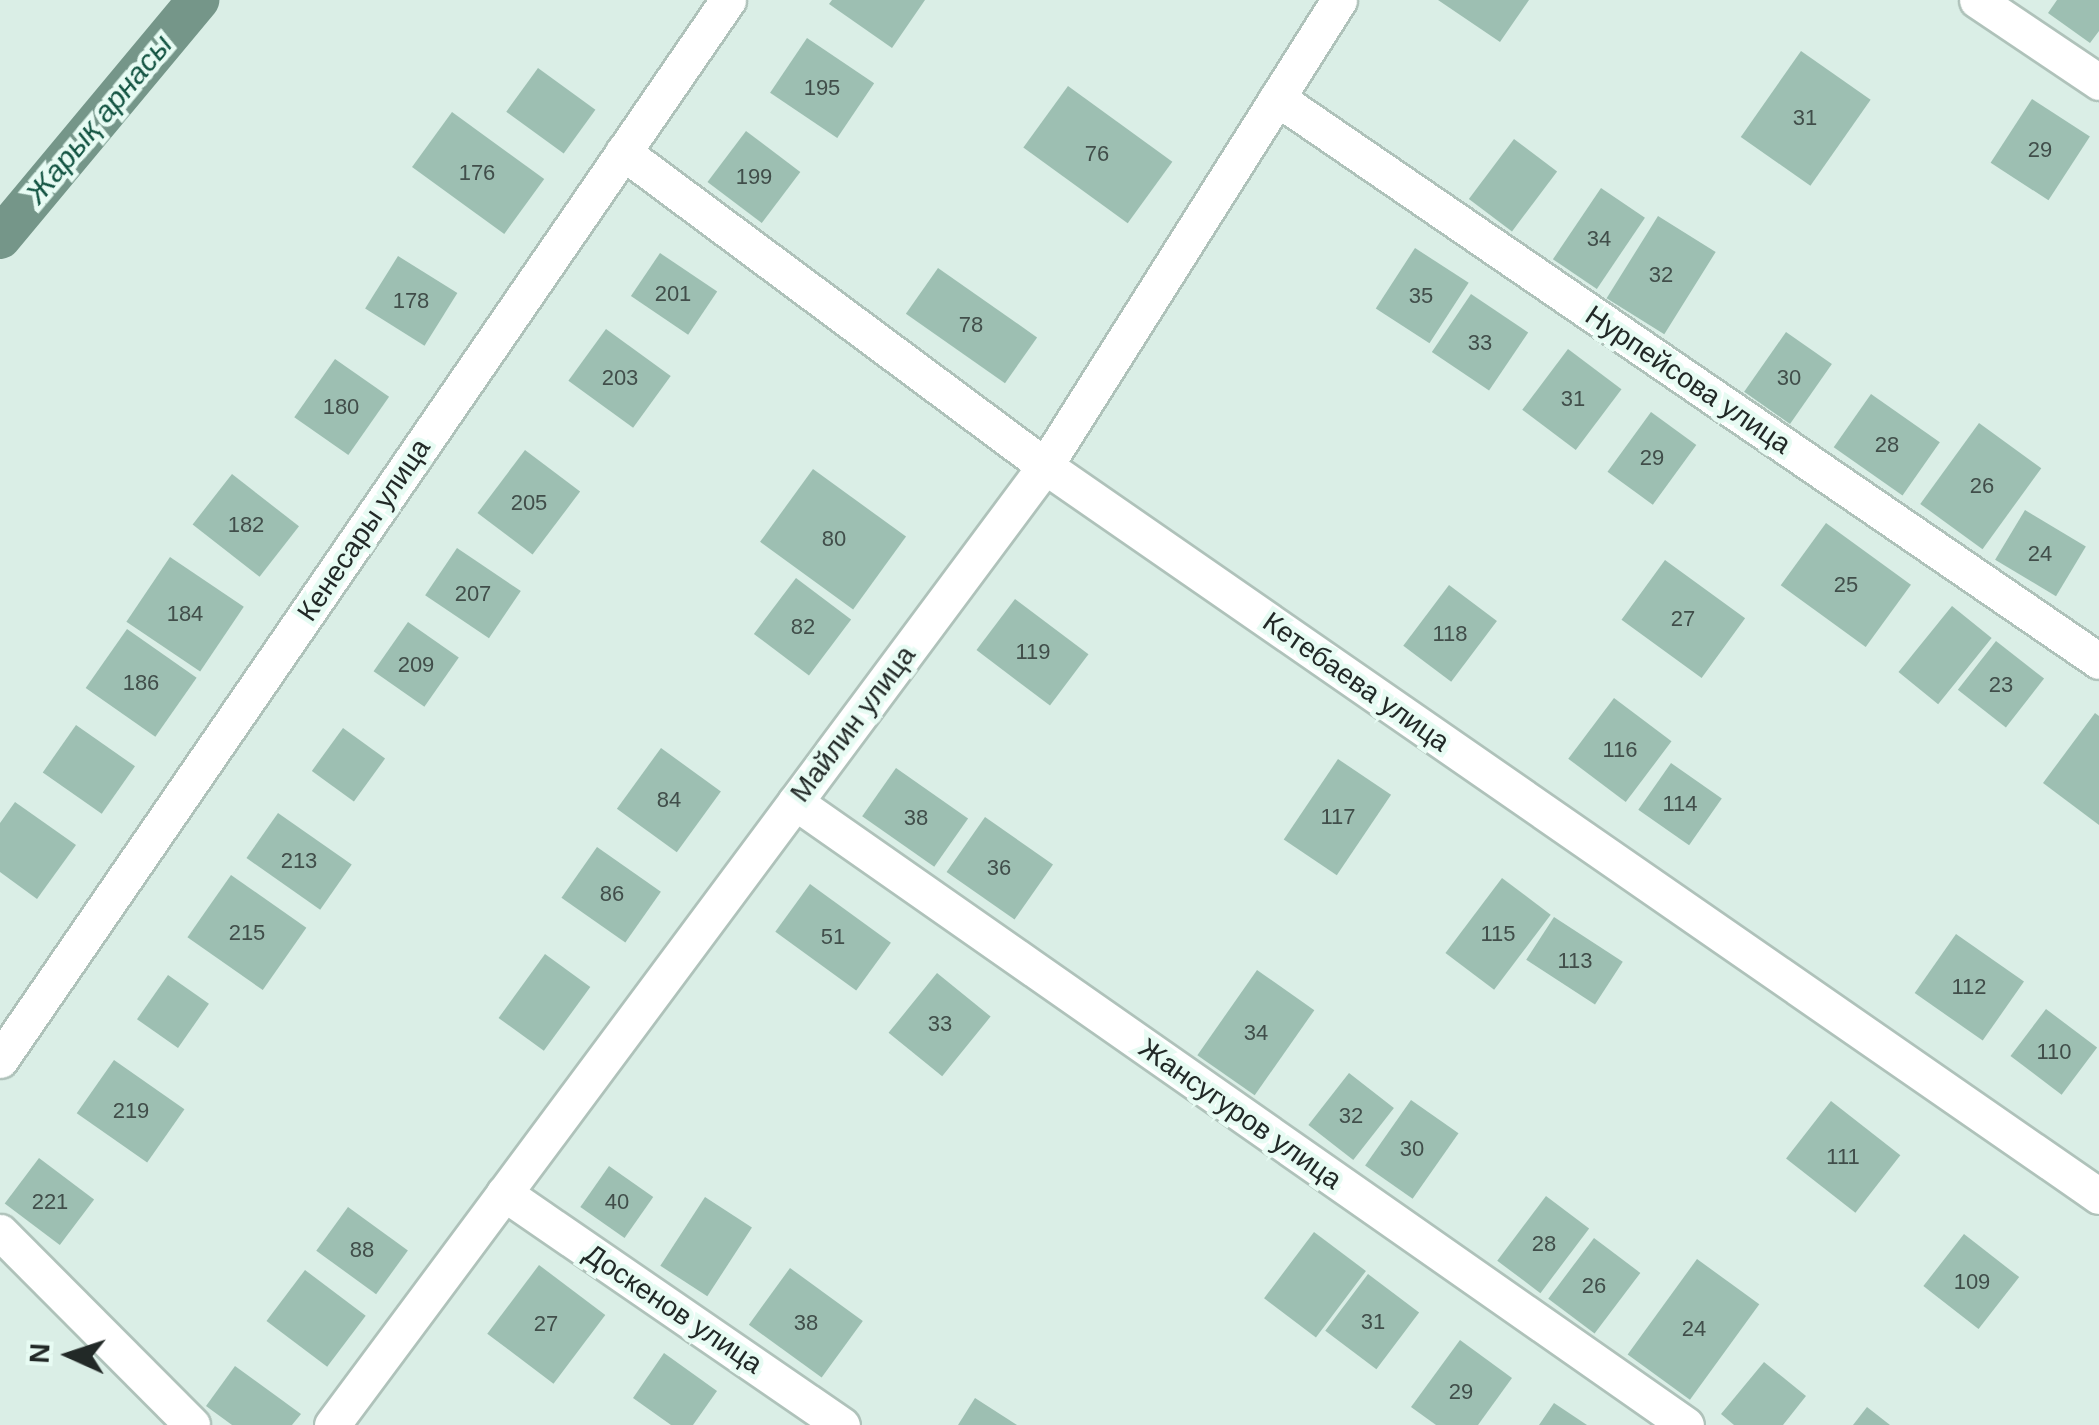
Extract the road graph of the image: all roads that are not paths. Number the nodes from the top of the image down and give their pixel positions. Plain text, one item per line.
1 (728, 0) edge
2 (1339, 0) edge
3 (1977, 0) edge
4 (2099, 82) edge
5 (1277, 98) junction
6 (623, 152) junction
7 (1045, 466) junction
8 (2099, 661) edge
9 (795, 802) junction
10 (0, 1060) edge
11 (504, 1194) junction
12 (2099, 1196) edge
13 (0, 1232) edge
14 (192, 1425) edge
15 (332, 1425) edge
16 (842, 1425) edge
17 (1686, 1425) edge

1 - 6 street, Кенесары улица
2 - 5 street, Майлин улица
3 - 4 street
5 - 7 street, Майлин улица
5 - 8 street, Нурпейсова улица
6 - 7 street, Кетебаева улица
6 - 10 street, Кенесары улица
7 - 9 street, Майлин улица
7 - 12 street, Кетебаева улица
9 - 11 street, Майлин улица
9 - 17 street, Жансугуров улица
11 - 15 street, Майлин улица
11 - 16 street, Доскенов улица
13 - 14 street

